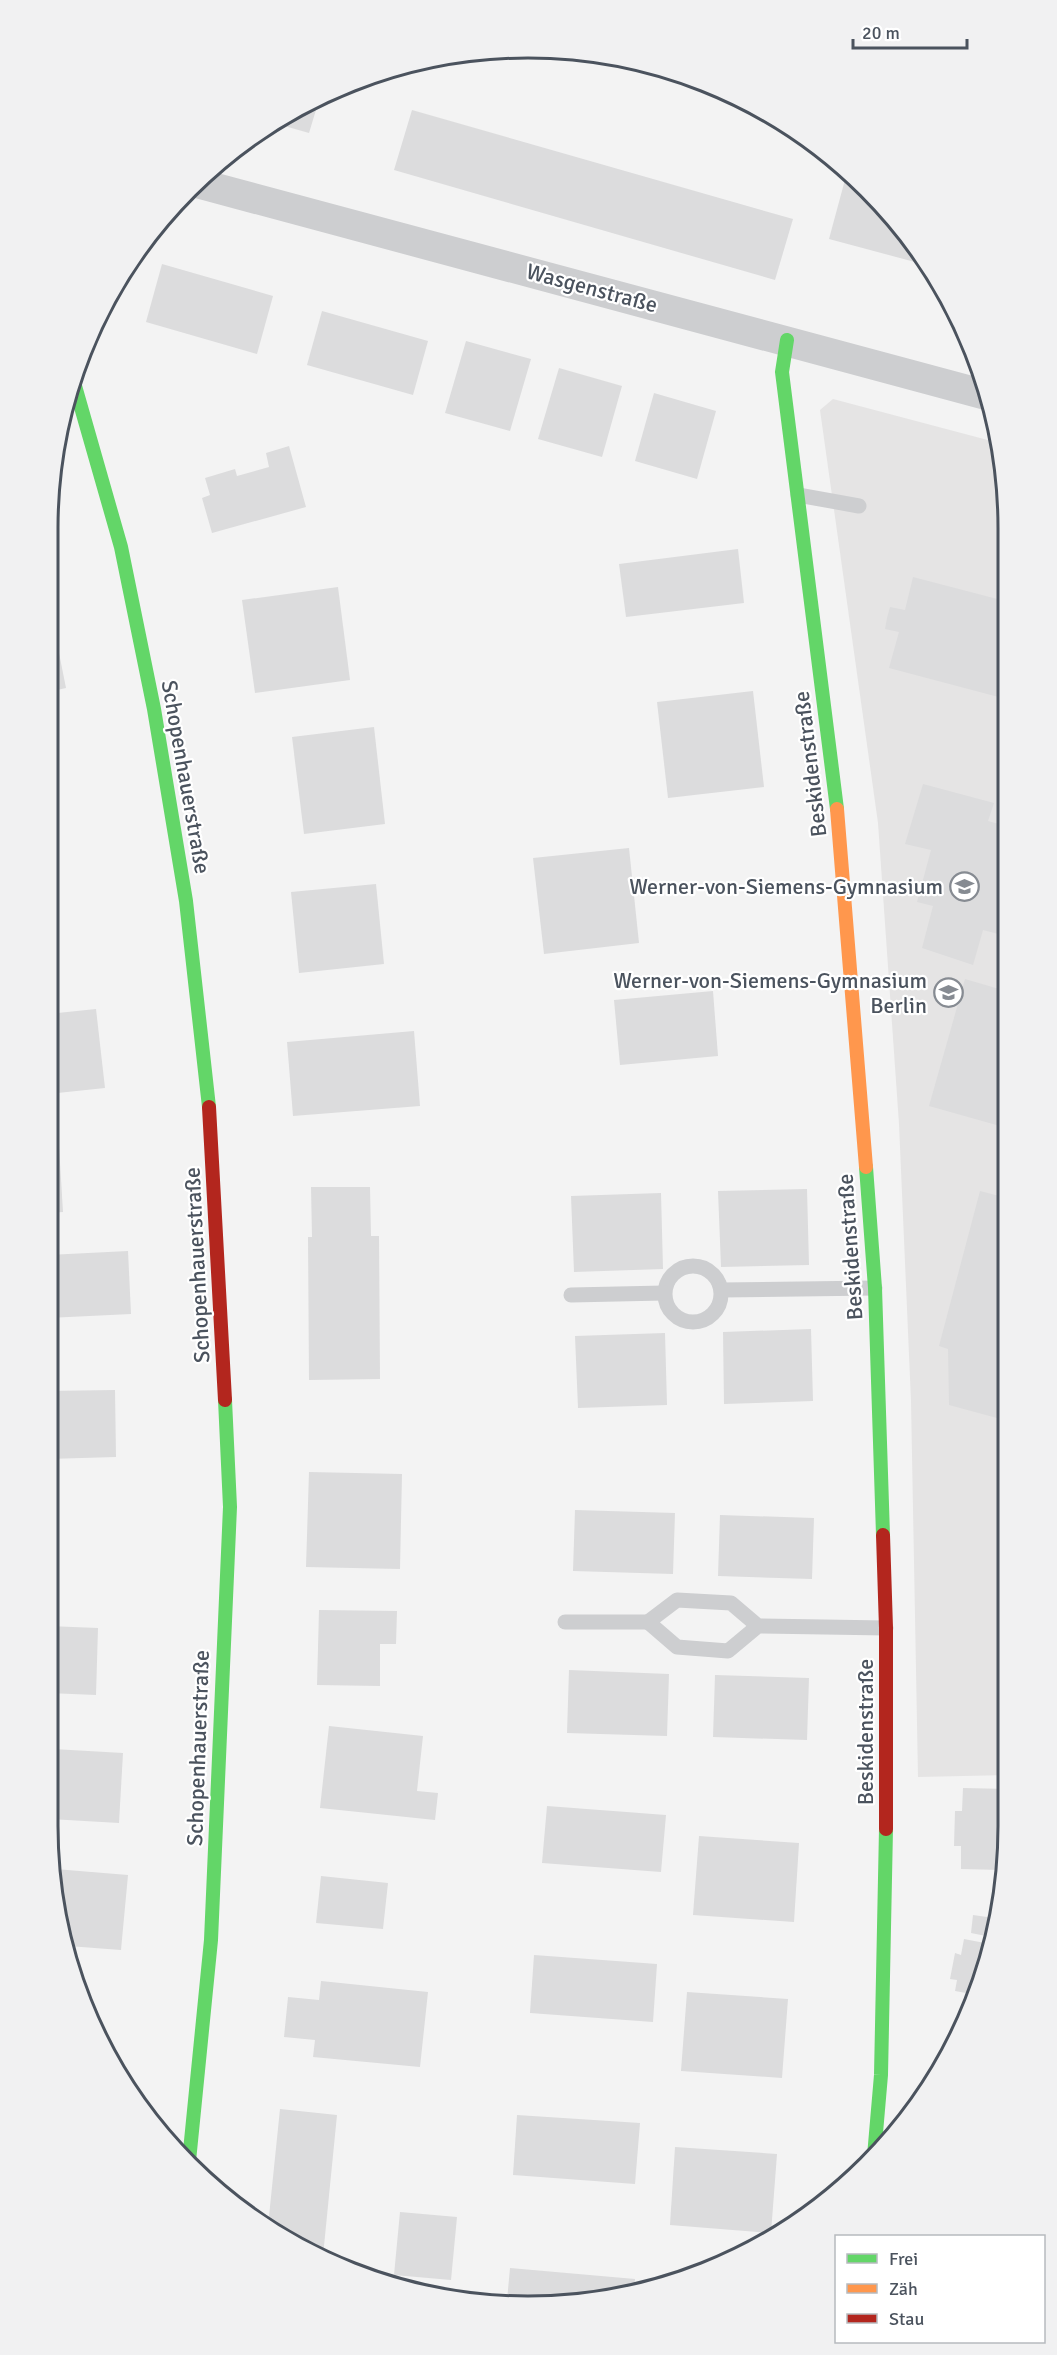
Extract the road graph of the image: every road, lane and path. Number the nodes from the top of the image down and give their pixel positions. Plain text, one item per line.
1 (207, 186) edge
2 (787, 340) junction
3 (978, 393) edge
4 (78, 396) edge
5 (798, 495) junction
6 (859, 506) dead end
7 (875, 1287) junction
8 (722, 1290) junction
9 (664, 1293) junction
10 (571, 1295) dead end
11 (565, 1622) dead end
12 (648, 1622) junction
13 (758, 1626) junction
14 (886, 1628) junction
15 (875, 2144) edge
16 (190, 2152) edge

1 - 2 street, Wasgenstraße
2 - 3 street, Wasgenstraße
2 - 5 street, Beskidenstraße
4 - 16 street, Schopenhauerstraße
5 - 6 lane
5 - 7 street, Beskidenstraße
7 - 8 lane
7 - 14 street, Beskidenstraße
8 - 9 lane
8 - 9 lane
9 - 10 lane
11 - 12 lane
12 - 13 lane
12 - 13 lane
13 - 14 lane
14 - 15 street, Beskidenstraße

